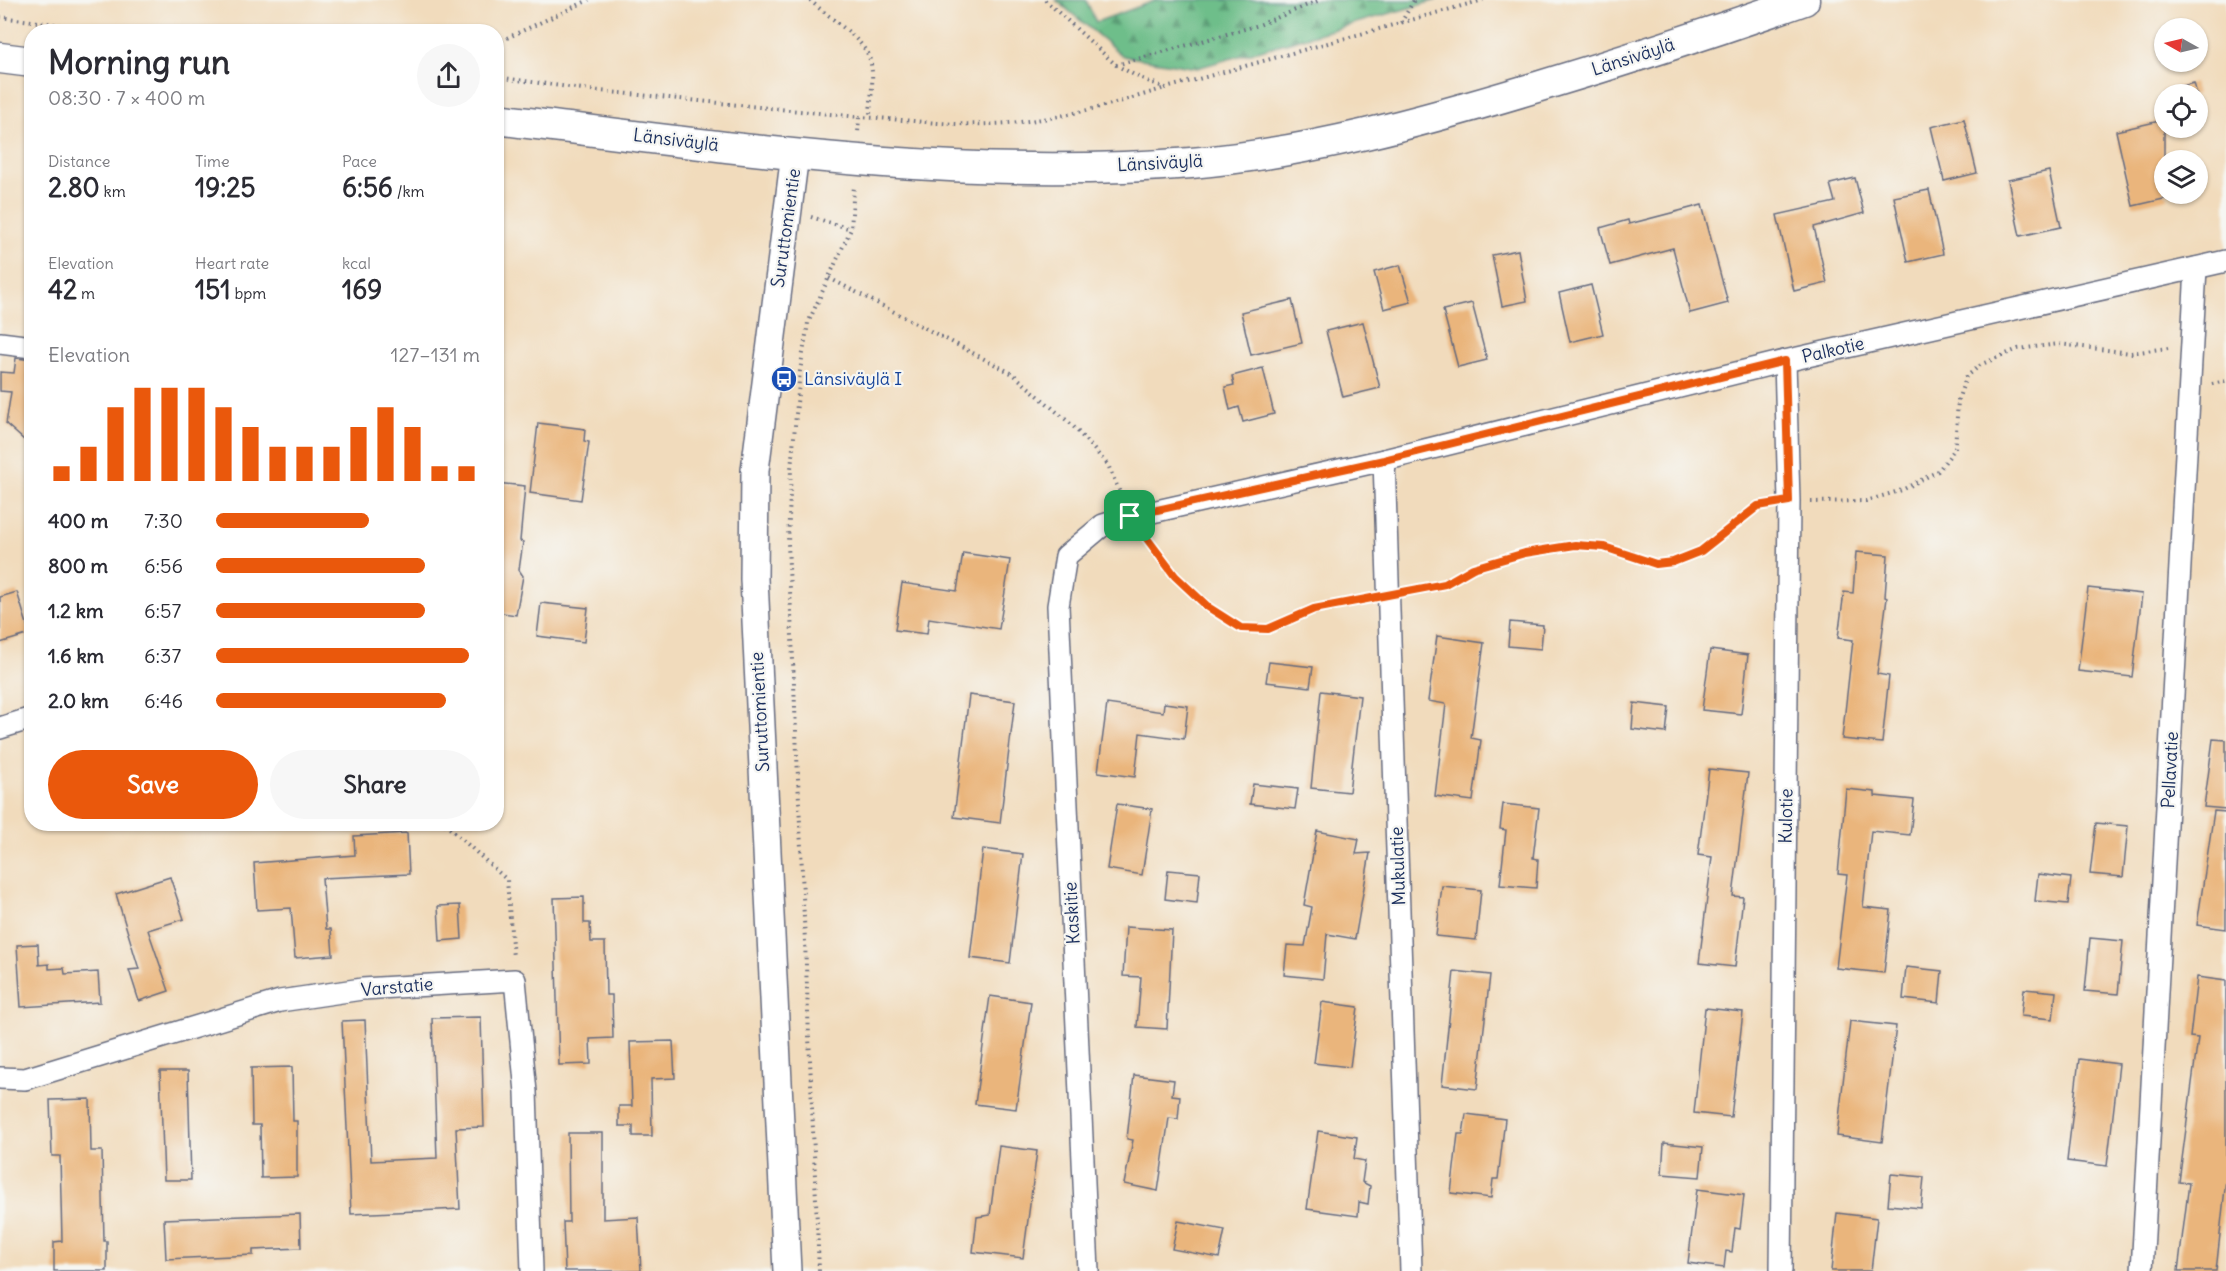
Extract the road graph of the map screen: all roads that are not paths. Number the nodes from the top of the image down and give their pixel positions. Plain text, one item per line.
1 (1804, 0) edge
2 (0, 58) edge
3 (24, 61) edge
4 (504, 119) edge
5 (795, 154) junction
6 (2226, 261) edge
7 (2196, 268) junction
8 (0, 343) edge
9 (24, 345) edge
10 (1785, 361) junction
11 (1384, 460) junction
12 (1066, 556) joint
13 (24, 720) edge
14 (0, 728) edge
15 (0, 1078) edge
16 (532, 1271) edge
17 (787, 1271) edge
18 (1089, 1271) edge
19 (1411, 1271) edge
20 (1781, 1271) edge
21 (2142, 1271) edge

1 - 5 main road, Länsiväylä
2 - 3 main road
4 - 5 main road, Länsiväylä
5 - 17 street, Suruttomientie
6 - 7 street, Palkotie
7 - 10 street, Palkotie
7 - 21 street, Pellavatie
8 - 9 street
10 - 11 street, Palkotie
10 - 20 street, Kulotie
11 - 12 street, Palkotie
11 - 19 street, Mukulatie
12 - 18 street, Kaskitie
13 - 14 street
15 - 16 street, Varstatie

